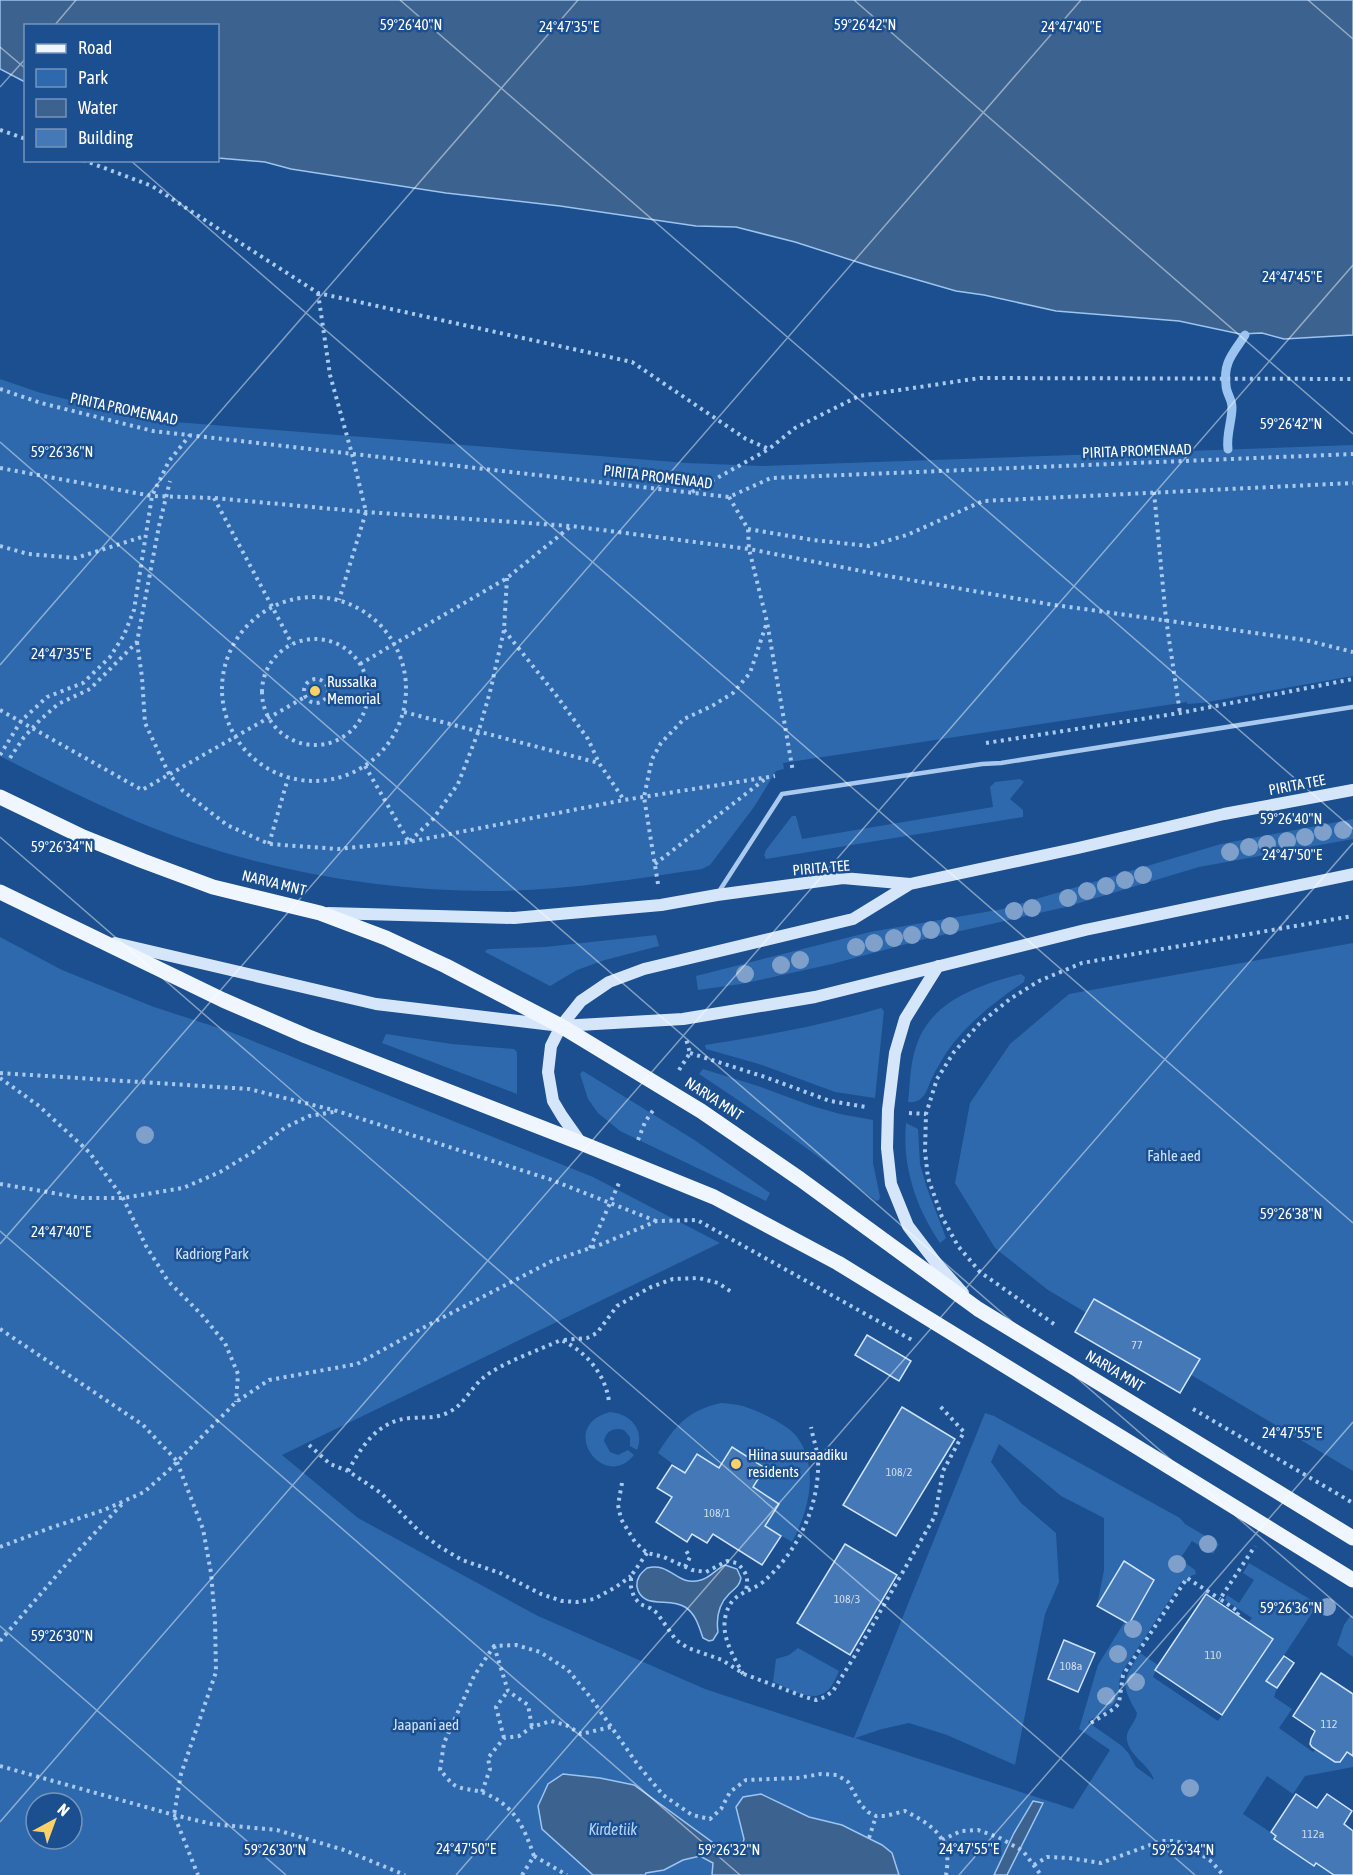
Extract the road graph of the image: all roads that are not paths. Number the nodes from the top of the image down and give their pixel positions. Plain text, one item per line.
1 (1353, 707) edge
2 (1353, 790) edge
3 (0, 797) edge
4 (1353, 874) edge
5 (910, 884) junction
6 (0, 892) edge
7 (717, 895) junction
8 (321, 913) junction
9 (90, 937) junction
10 (938, 966) junction
11 (561, 1026) junction
12 (581, 1143) junction
13 (978, 1309) junction
14 (1353, 1538) edge
15 (1353, 1580) edge

1 - 7 lane
2 - 5 main road, PIRITA TEE
3 - 8 main road, NARVA MNT
4 - 10 main road
5 - 7 main road, PIRITA TEE
5 - 11 main road
6 - 9 main road
7 - 8 main road, PIRITA TEE
8 - 11 main road, NARVA MNT
9 - 11 main road
9 - 12 main road
10 - 11 main road
10 - 13 main road
11 - 12 main road
11 - 13 main road, NARVA MNT
12 - 15 main road
13 - 14 main road, NARVA MNT

